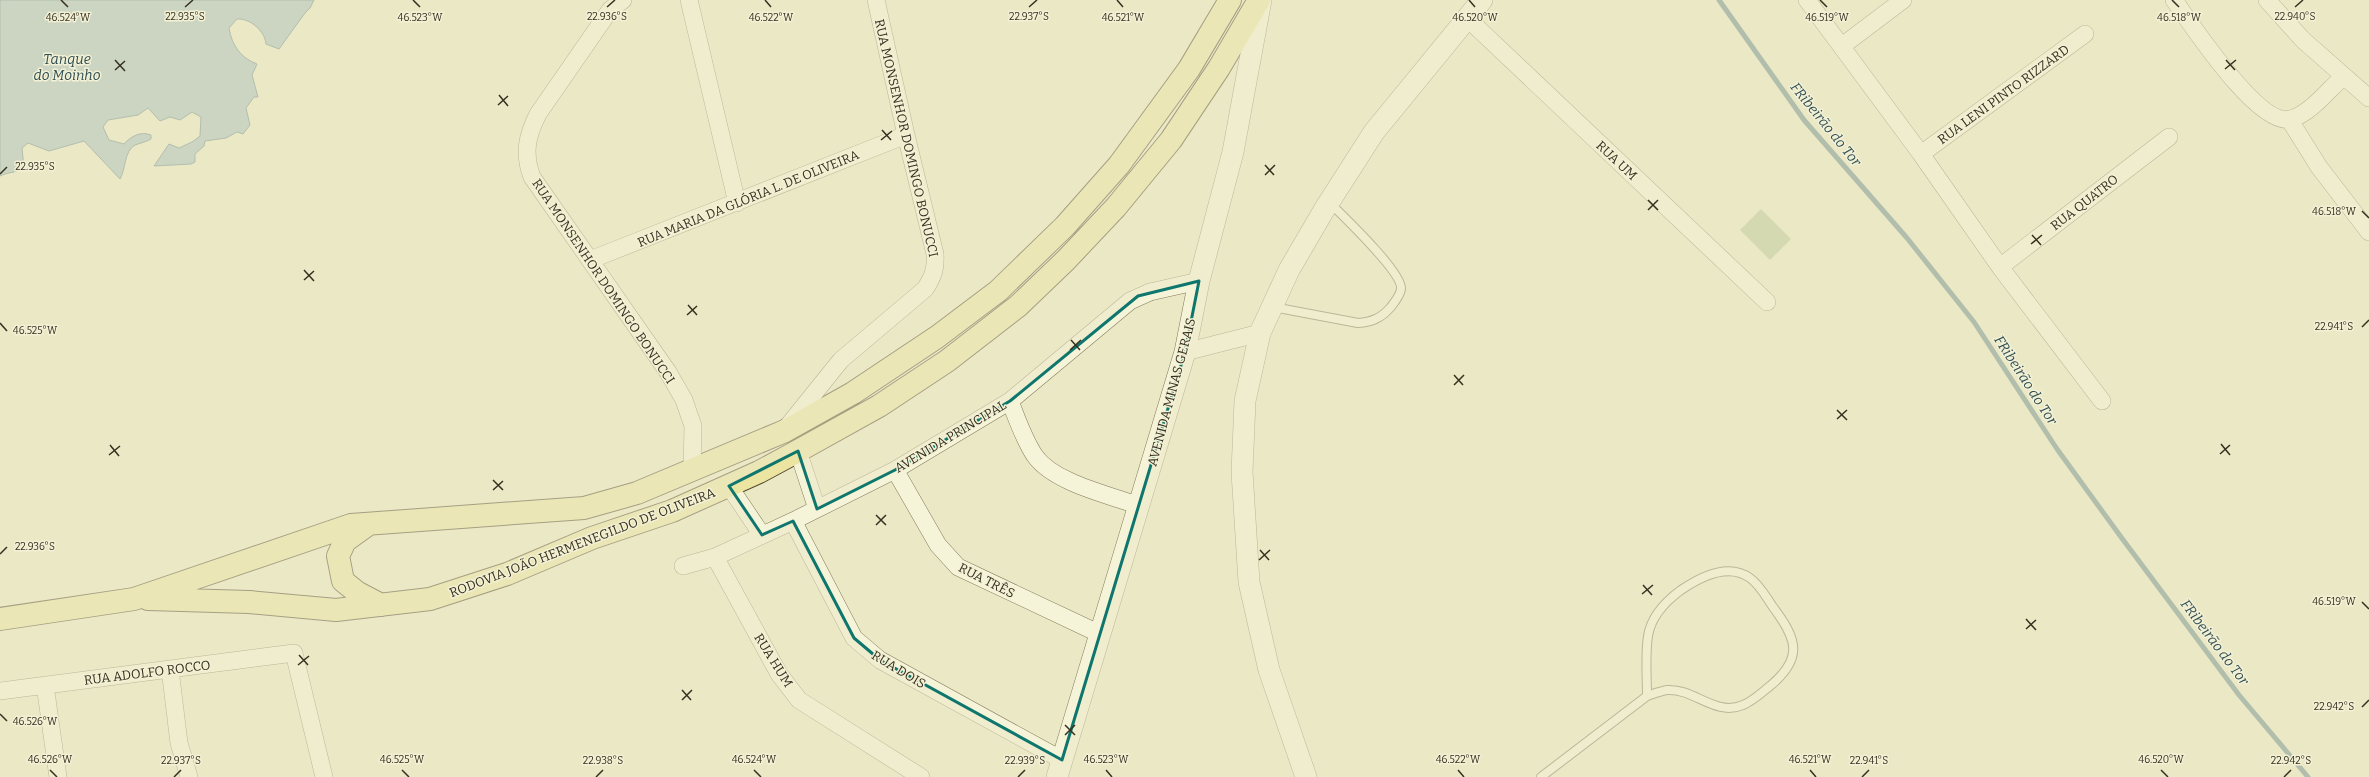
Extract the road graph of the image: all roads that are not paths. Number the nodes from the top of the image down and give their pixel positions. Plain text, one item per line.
1 (689, 0) edge
2 (876, 0) edge
3 (1230, 0) edge
4 (1260, 0) edge
5 (1482, 0) edge
6 (1807, 0) edge
7 (1903, 0) edge
8 (2174, 0) edge
9 (2267, 0) edge
10 (614, 3) edge
11 (1467, 18) junction
12 (2085, 34) dead end
13 (1842, 46) junction
14 (2344, 77) junction
15 (2369, 98) edge
16 (2289, 119) junction
17 (906, 136) junction
18 (2169, 137) dead end
19 (1921, 154) junction
20 (1329, 202) junction
21 (737, 203) junction
22 (2369, 232) edge
23 (590, 260) junction
24 (2000, 267) junction
25 (1199, 281) junction
26 (1767, 302) dead end
27 (1272, 306) junction
28 (1260, 333) junction
29 (1184, 352) junction
30 (1010, 401) junction
31 (2102, 401) dead end
32 (784, 431) junction
33 (798, 452) junction
34 (692, 470) junction
35 (895, 470) junction
36 (729, 486) junction
37 (1139, 506) junction
38 (817, 509) junction
39 (793, 521) junction
40 (369, 524) junction
41 (762, 535) junction
42 (715, 557) junction
43 (683, 566) dead end
44 (134, 599) junction
45 (381, 605) junction
46 (0, 619) edge
47 (1100, 634) junction
48 (170, 669) junction
49 (45, 685) junction
50 (0, 691) edge
51 (1647, 696) junction
52 (1060, 768) edge
53 (58, 777) edge
54 (189, 777) edge
55 (324, 777) edge
56 (921, 777) edge
57 (1306, 777) edge
58 (1541, 777) edge

1 - 21 street
2 - 17 street, RUA MONSENHOR DOMINGO BONUCCI
3 - 32 main road, RODOVIA JOÃO HERMENEGILDO DE OLIVEIRA
4 - 25 street, AVENIDA MINAS GERAIS
4 - 33 main road, RODOVIA JOÃO HERMENEGILDO DE OLIVEIRA
5 - 11 street
6 - 13 street
7 - 13 street
8 - 16 street
9 - 14 street
10 - 23 street, RUA MONSENHOR DOMINGO BONUCCI
11 - 20 street
11 - 26 street, RUA UM
12 - 19 street, RUA LENI PINTO RIZZARD
13 - 19 street
14 - 15 street
14 - 16 street
16 - 22 street
17 - 21 street, RUA MARIA DA GLÓRIA L. DE OLIVEIRA
17 - 32 street, RUA MONSENHOR DOMINGO BONUCCI
18 - 24 street, RUA QUATRO
19 - 24 street
20 - 27 street
20 - 27 lane
21 - 23 street, RUA MARIA DA GLÓRIA L. DE OLIVEIRA
23 - 34 street, RUA MONSENHOR DOMINGO BONUCCI
24 - 31 street
25 - 29 street, AVENIDA MINAS GERAIS
25 - 30 street, AVENIDA PRINCIPAL
27 - 28 street
28 - 29 street
28 - 57 street
29 - 37 street, AVENIDA MINAS GERAIS
30 - 35 street, AVENIDA PRINCIPAL
30 - 37 street
32 - 34 main road, RODOVIA JOÃO HERMENEGILDO DE OLIVEIRA
33 - 36 main road, RODOVIA JOÃO HERMENEGILDO DE OLIVEIRA
33 - 38 street
34 - 40 main road, RODOVIA JOÃO HERMENEGILDO DE OLIVEIRA
35 - 38 street, AVENIDA PRINCIPAL
35 - 47 street, RUA TRÊS
36 - 41 street
36 - 45 main road, RODOVIA JOÃO HERMENEGILDO DE OLIVEIRA
37 - 47 street, AVENIDA MINAS GERAIS
38 - 39 street, AVENIDA PRINCIPAL
39 - 41 street, AVENIDA PRINCIPAL
39 - 52 street, RUA DOIS
40 - 44 main road, RODOVIA JOÃO HERMENEGILDO DE OLIVEIRA
40 - 45 main road
41 - 42 street, AVENIDA PRINCIPAL
42 - 43 street, AVENIDA PRINCIPAL
42 - 56 street, RUA HUM
44 - 45 main road, RODOVIA JOÃO HERMENEGILDO DE OLIVEIRA
44 - 46 main road, RODOVIA JOÃO HERMENEGILDO DE OLIVEIRA
47 - 52 street, AVENIDA MINAS GERAIS
48 - 49 street, RUA ADOLFO ROCCO
48 - 54 street
48 - 55 street, RUA ADOLFO ROCCO
49 - 50 street, RUA ADOLFO ROCCO
49 - 53 street
51 - 51 lane
51 - 58 lane

